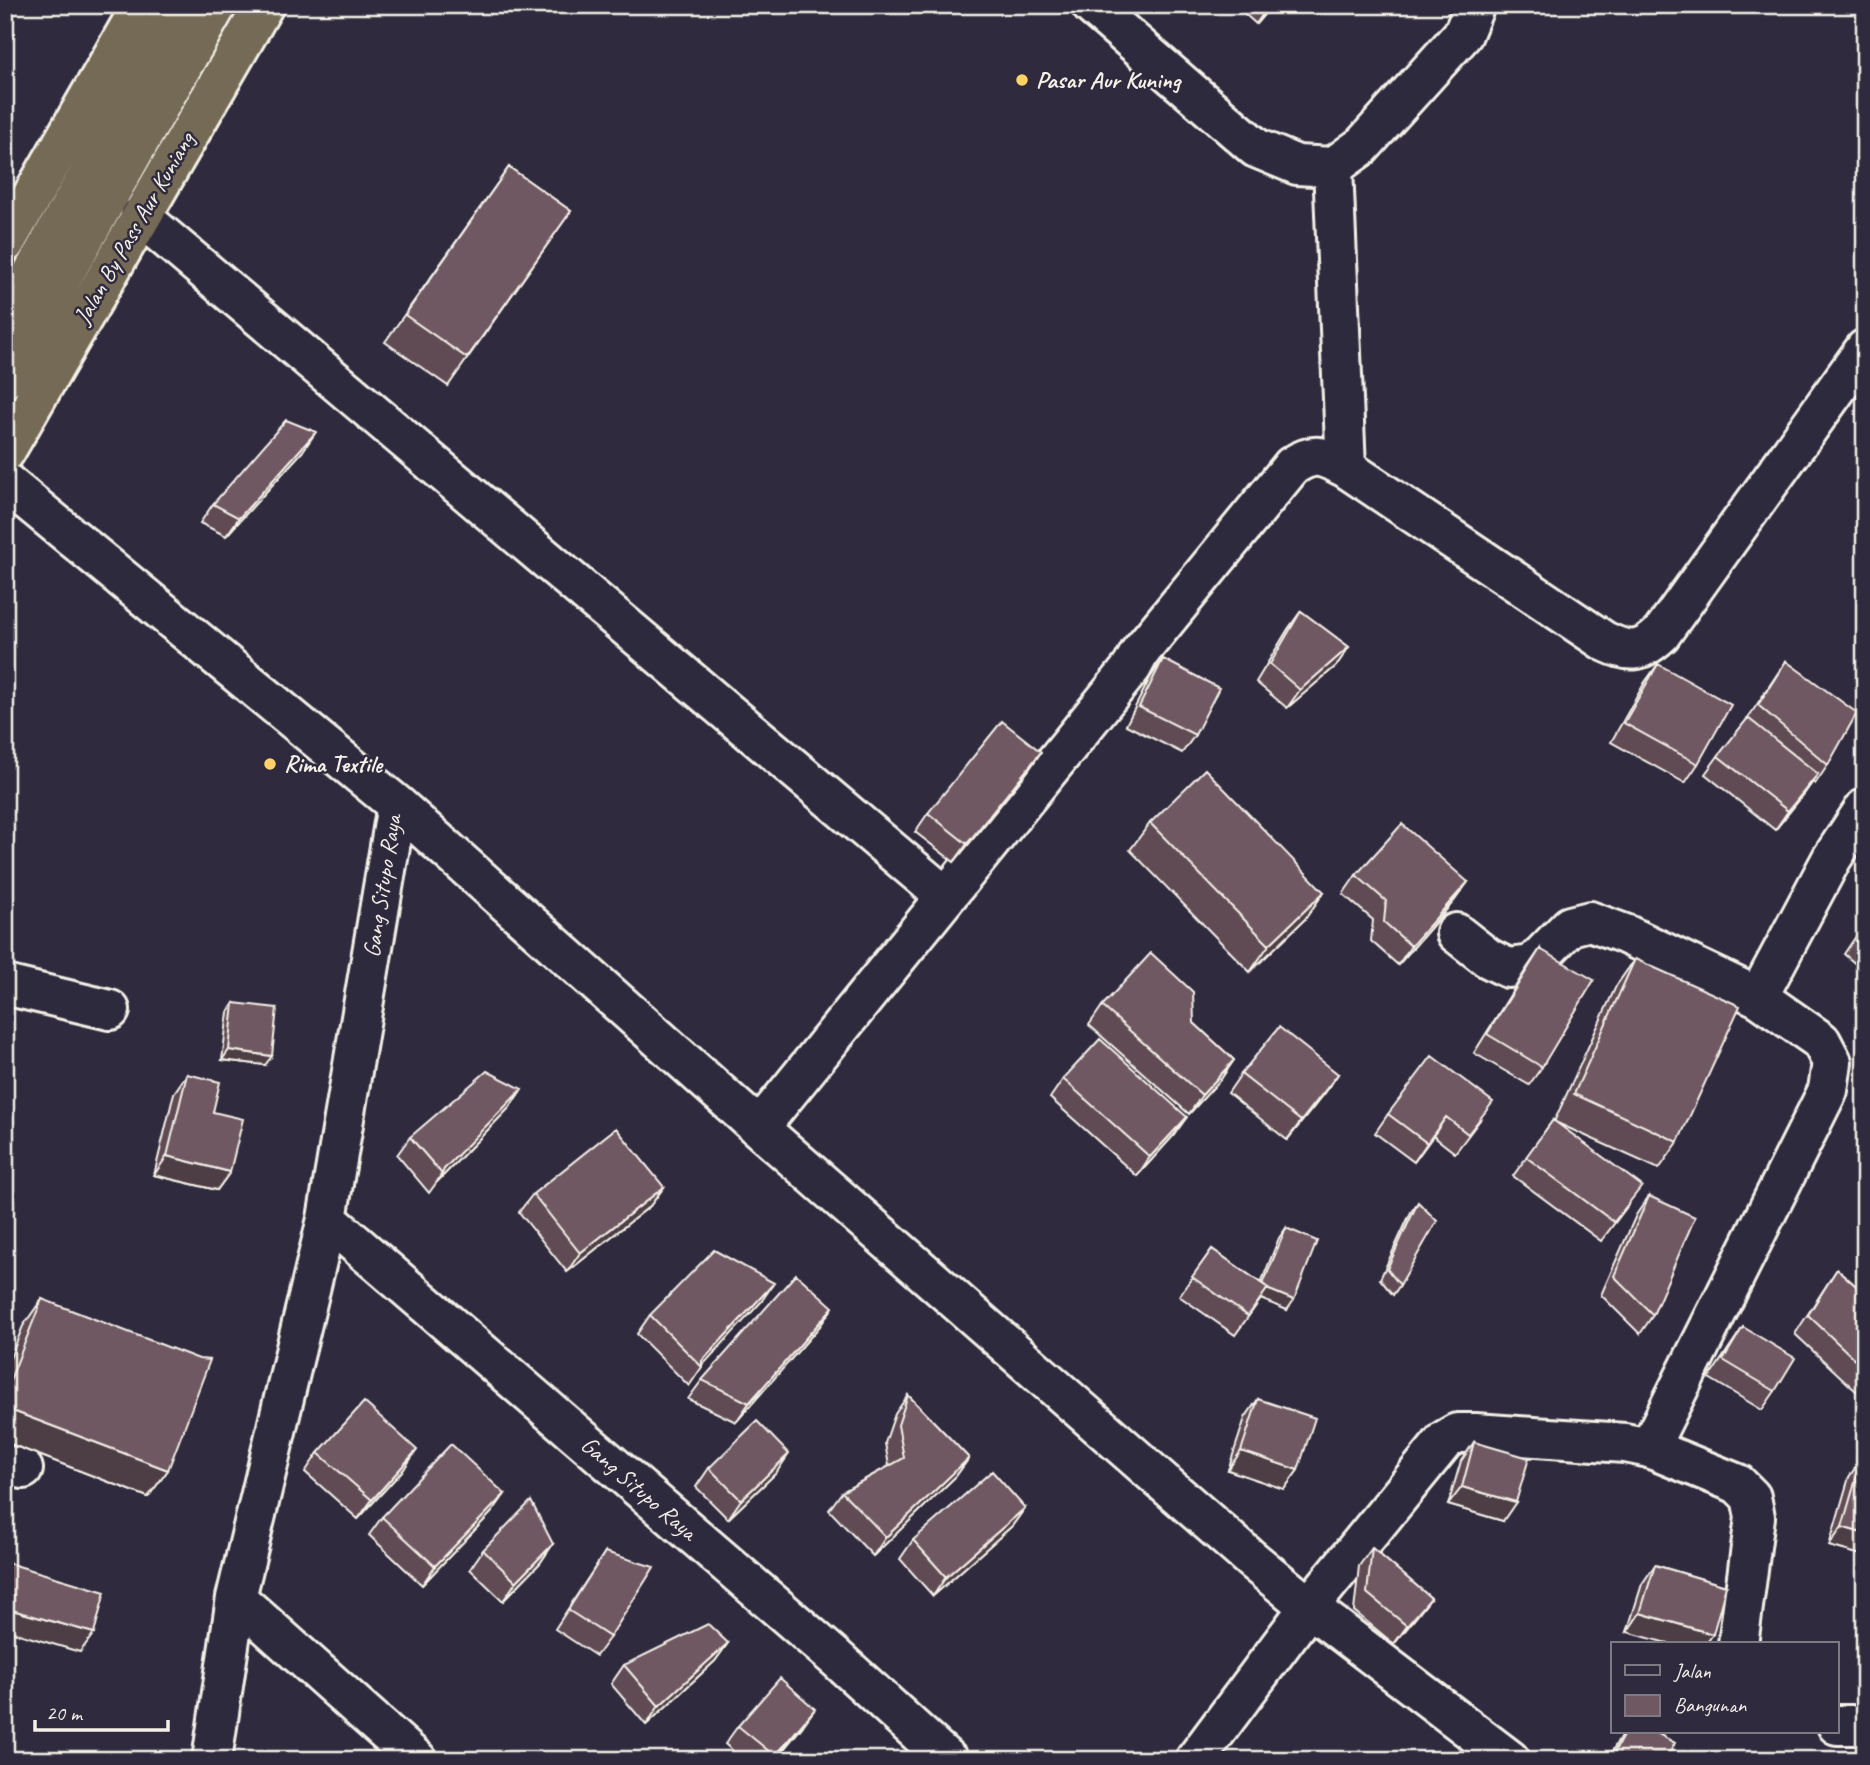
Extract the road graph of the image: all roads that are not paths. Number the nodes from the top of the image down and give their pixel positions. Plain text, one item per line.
1 (142, 5) edge
2 (184, 5) edge
3 (217, 5) edge
4 (264, 5) edge
5 (1091, 5) edge
6 (1475, 5) edge
7 (1333, 167) junction
8 (140, 216) junction
9 (5, 243) edge
10 (5, 323) edge
11 (1865, 349) edge
12 (5, 379) edge
13 (5, 452) edge
14 (1346, 468) junction
15 (5, 482) edge
16 (397, 805) junction
17 (1865, 808) edge
18 (945, 896) junction
19 (1456, 933) dead end
20 (5, 985) edge
21 (1758, 997) junction
22 (110, 1010) dead end
23 (759, 1128) junction
24 (327, 1219) junction
25 (1649, 1448) junction
26 (236, 1598) junction
27 (1309, 1607) junction
28 (1738, 1642) edge
29 (1839, 1725) edge
30 (1865, 1726) edge
31 (212, 1760) edge
32 (417, 1760) edge
33 (948, 1760) edge
34 (1195, 1760) edge
35 (1510, 1760) edge

1 - 9 highway
2 - 10 highway
3 - 12 highway, Jalan By Pass Aur Kuniang
4 - 8 highway, Jalan By Pass Aur Kuniang
5 - 7 street
6 - 7 street
7 - 14 street
8 - 13 highway, Jalan By Pass Aur Kuniang
8 - 18 street
11 - 14 street
14 - 18 street
15 - 16 street, Gang Situpo Raya
16 - 23 street
16 - 24 street, Gang Situpo Raya
17 - 21 street
18 - 23 street
19 - 21 street
20 - 22 street
21 - 25 street
23 - 27 street
24 - 26 street, Gang Situpo Raya
24 - 33 street, Gang Situpo Raya
25 - 27 street
25 - 28 street
26 - 31 street, Gang Situpo Raya
26 - 32 street
27 - 34 street
27 - 35 street
29 - 30 street

